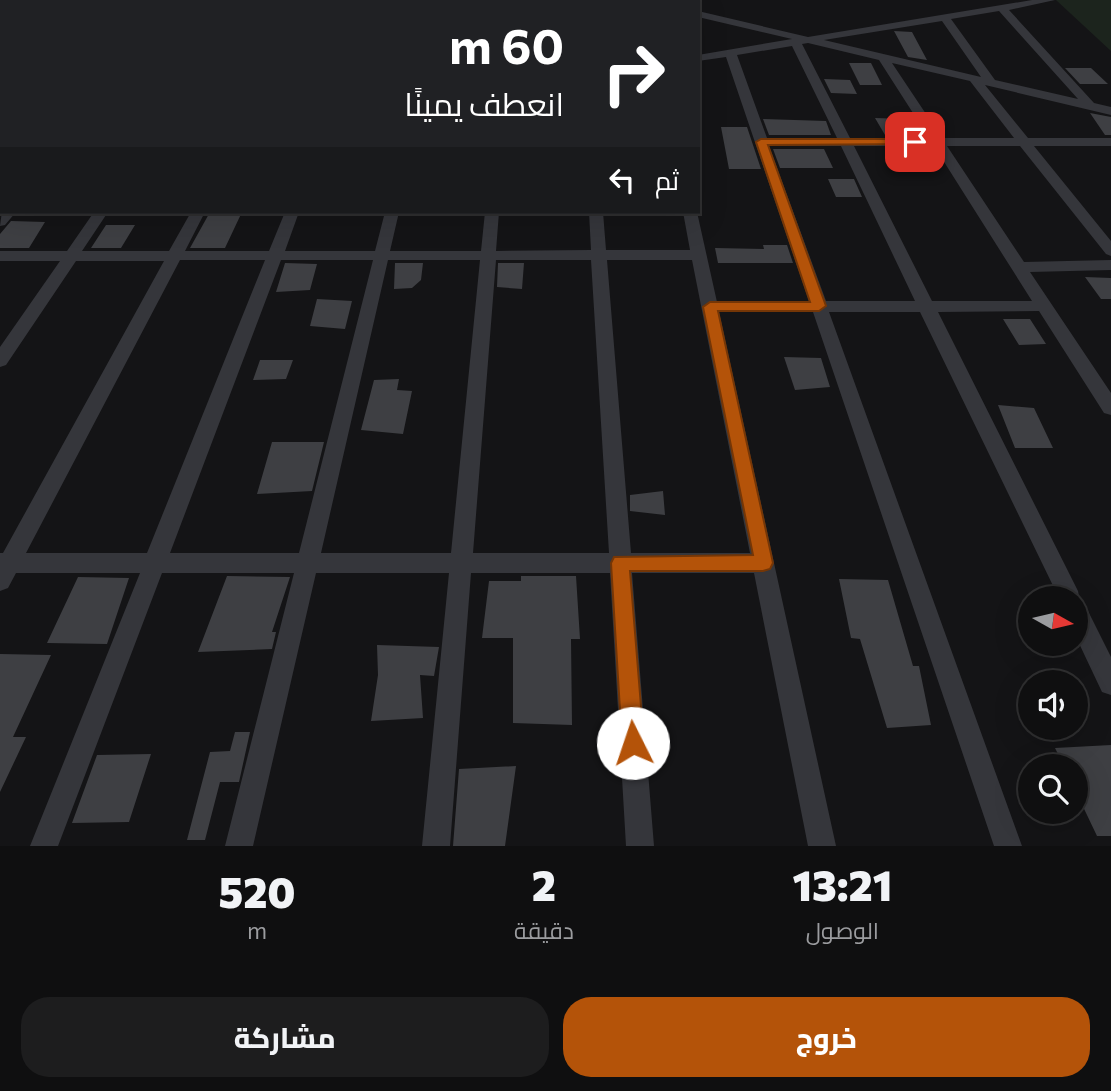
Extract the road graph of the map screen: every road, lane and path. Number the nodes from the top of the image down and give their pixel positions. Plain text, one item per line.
1 (1050, 0) edge
2 (1002, 8) junction
3 (700, 15) edge
4 (945, 18) junction
5 (803, 41) junction
6 (730, 52) junction
7 (700, 58) edge
8 (883, 58) junction
9 (974, 79) junction
10 (992, 83) junction
11 (1090, 106) junction
12 (1111, 111) edge
13 (761, 142) junction
14 (845, 142) junction
15 (938, 142) junction
16 (1024, 142) junction
17 (1111, 142) edge
18 (100, 214) edge
19 (197, 214) edge
20 (291, 214) edge
21 (392, 214) edge
22 (492, 214) edge
23 (596, 214) edge
24 (690, 214) edge
25 (1111, 251) edge
26 (599, 255) junction
27 (699, 255) junction
28 (71, 256) junction
29 (174, 256) junction
30 (275, 256) junction
31 (382, 256) junction
32 (488, 256) junction
33 (0, 257) edge
34 (1111, 265) edge
35 (1017, 267) junction
36 (819, 306) junction
37 (926, 306) junction
38 (1044, 306) junction
39 (710, 307) junction
40 (0, 360) edge
41 (1111, 408) edge
42 (155, 563) junction
43 (307, 563) junction
44 (461, 563) junction
45 (620, 563) junction
46 (763, 563) junction
47 (3, 569) edge
48 (1064, 586) edge
49 (1088, 636) edge
50 (1111, 683) edge
51 (44, 846) edge
52 (239, 846) edge
53 (436, 846) edge
54 (640, 846) edge
55 (822, 846) edge
56 (1008, 846) edge

1 - 2 street
2 - 4 street
2 - 11 street
3 - 5 street
4 - 5 street
4 - 10 street
5 - 6 street
5 - 8 street
5 - 14 street
6 - 7 street
6 - 13 street
8 - 9 street
8 - 15 street
9 - 10 street
9 - 16 street
10 - 11 street
11 - 12 street
13 - 14 street
13 - 36 street
14 - 15 street
14 - 37 street
15 - 16 street
15 - 35 street
16 - 17 street
16 - 25 street
18 - 28 street
19 - 29 street
20 - 30 street
21 - 31 street
22 - 32 street
23 - 26 street
24 - 27 street
26 - 27 street
26 - 32 street
26 - 45 street
27 - 39 street
28 - 29 street
28 - 33 street
28 - 40 street
29 - 30 street
29 - 47 street
30 - 31 street
30 - 42 street
31 - 32 street
31 - 43 street
32 - 44 street
34 - 35 street
35 - 38 street
36 - 37 street
36 - 39 street
36 - 56 street
37 - 38 street
37 - 48 street
38 - 41 street
39 - 46 street
42 - 43 street
42 - 47 street
42 - 51 street
43 - 44 street
43 - 52 street
44 - 45 street
44 - 53 street
45 - 46 street
45 - 54 street
46 - 55 street
49 - 50 street

